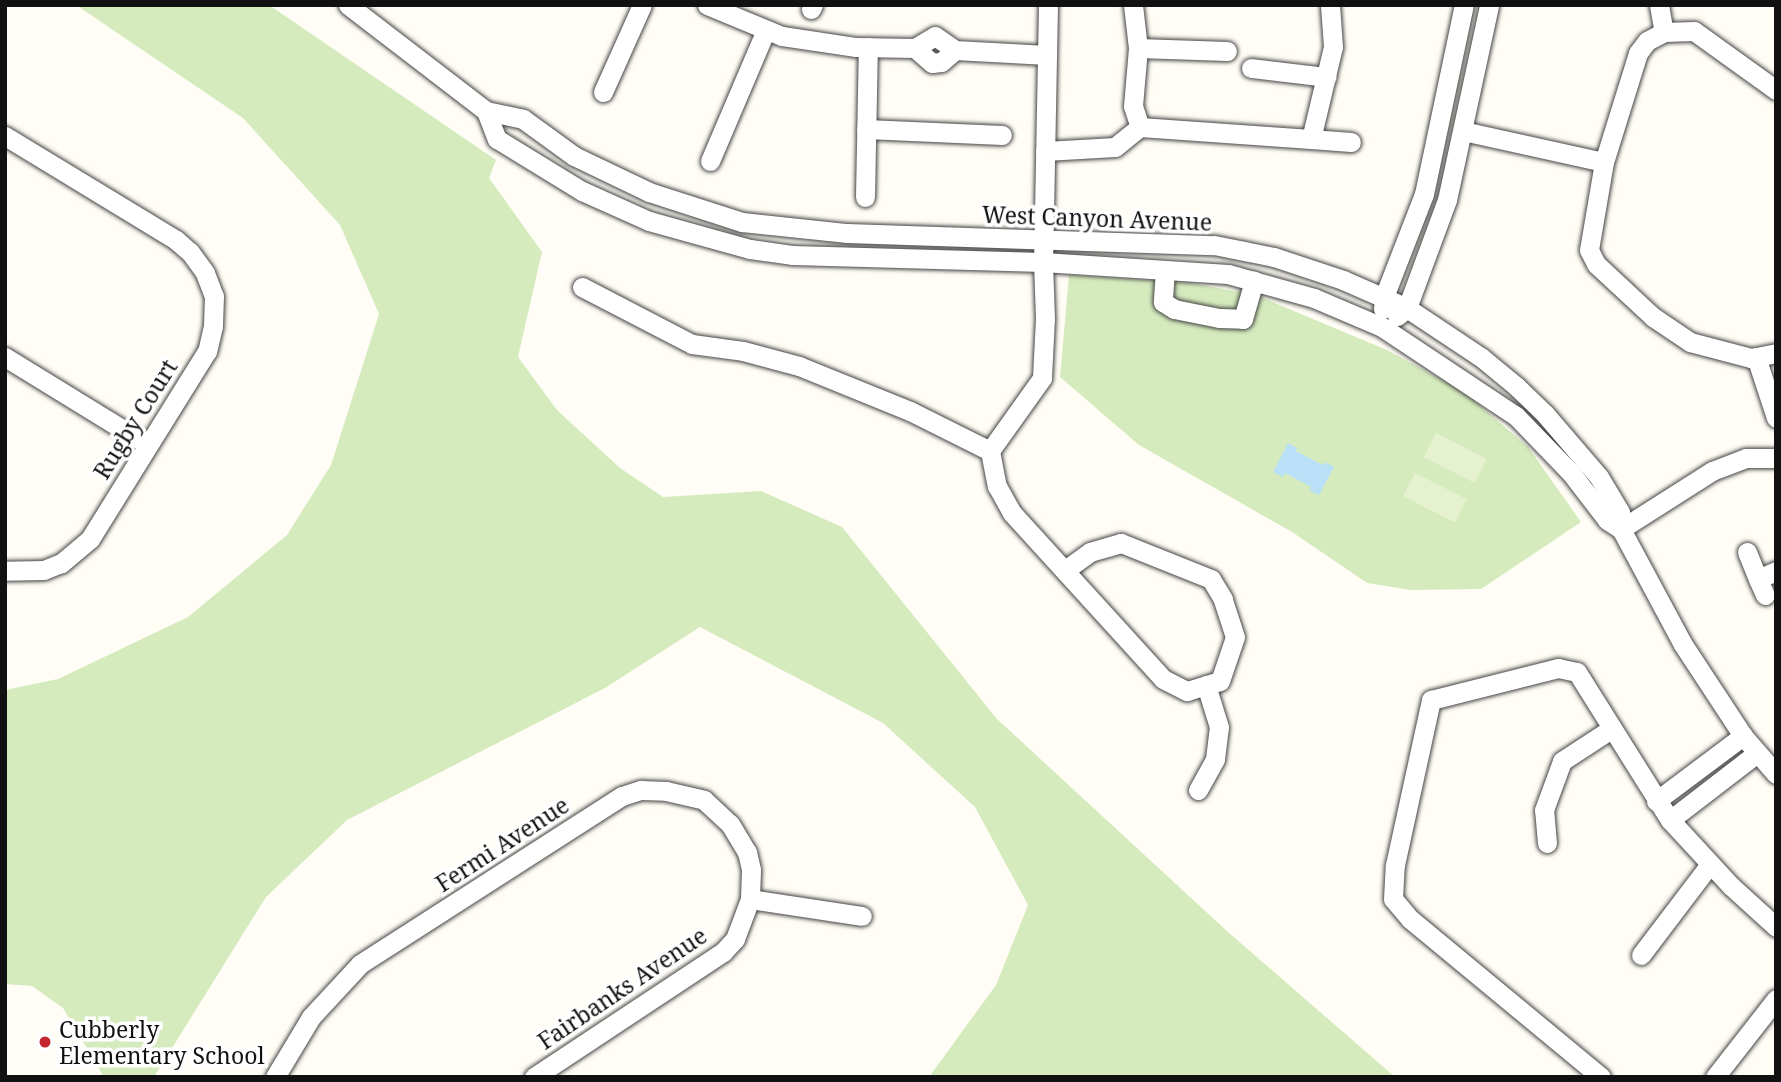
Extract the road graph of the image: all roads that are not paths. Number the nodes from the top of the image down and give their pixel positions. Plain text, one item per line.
1 (348, 5) edge
2 (642, 5) edge
3 (707, 5) edge
4 (1048, 5) edge
5 (1133, 5) edge
6 (1330, 5) edge
7 (1464, 5) edge
8 (1489, 5) edge
9 (1659, 5) edge
10 (766, 30) junction
11 (1664, 32) junction
12 (868, 47) junction
13 (1138, 48) junction
14 (1227, 51) dead end
15 (1047, 55) junction
16 (1251, 68) dead end
17 (1326, 76) junction
18 (1776, 90) edge
19 (603, 93) dead end
20 (486, 111) junction
21 (1140, 127) junction
22 (866, 129) junction
23 (1463, 131) junction
24 (1002, 135) dead end
25 (5, 136) edge
26 (1311, 139) junction
27 (1351, 142) dead end
28 (1045, 151) junction
29 (710, 161) dead end
30 (1604, 162) junction
31 (865, 197) dead end
32 (1044, 238) junction
33 (1043, 262) junction
34 (1165, 271) junction
35 (1254, 281) junction
36 (582, 287) dead end
37 (1384, 297) junction
38 (1407, 308) junction
39 (1382, 327) junction
40 (1776, 353) edge
41 (5, 357) edge
42 (1756, 357) junction
43 (1776, 418) edge
44 (148, 445) junction
45 (990, 451) junction
46 (1776, 458) edge
47 (1621, 528) junction
48 (1747, 552) dead end
49 (1065, 570) junction
50 (5, 571) edge
51 (1766, 581) edge
52 (1206, 685) junction
53 (1611, 729) junction
54 (1743, 736) junction
55 (1757, 753) junction
56 (1776, 774) edge
57 (1198, 790) dead end
58 (1656, 801) junction
59 (1670, 820) junction
60 (1547, 843) dead end
61 (1710, 864) junction
62 (750, 899) junction
63 (862, 916) dead end
64 (1776, 926) edge
65 (1641, 956) dead end
66 (1776, 999) edge
67 (275, 1077) edge
68 (534, 1077) edge
69 (1601, 1077) edge
70 (1715, 1077) edge

1 - 20 street, West Canyon Avenue
2 - 19 street
3 - 10 street
4 - 15 street
5 - 13 street
6 - 17 street
7 - 37 street
8 - 23 street
9 - 11 street
10 - 12 street
10 - 29 street
11 - 18 street
11 - 30 street
12 - 15 street
12 - 22 street
13 - 14 street
13 - 21 street
15 - 28 street
16 - 17 street
17 - 26 street
20 - 32 street, West Canyon Avenue
20 - 33 street, West Canyon Avenue
21 - 26 street
21 - 28 street
22 - 24 street
22 - 31 street
23 - 30 street
23 - 38 street
25 - 44 street, Rugby Court
26 - 27 street
28 - 32 street
30 - 42 street
32 - 33 street
32 - 37 street, West Canyon Avenue
33 - 34 street, West Canyon Avenue
33 - 45 street
34 - 35 street, West Canyon Avenue
34 - 35 street
35 - 39 street, West Canyon Avenue
36 - 45 street
37 - 38 street, West Canyon Avenue
37 - 39 street
38 - 39 street
38 - 47 street, West Canyon Avenue
39 - 47 street, West Canyon Avenue
40 - 42 street
41 - 44 street
42 - 43 street
44 - 50 street, Rugby Court
45 - 49 street
46 - 47 street
47 - 54 street, West Canyon Avenue
48 - 51 street
49 - 52 street
49 - 52 street
52 - 57 street
53 - 58 street
53 - 60 street
53 - 69 street
54 - 55 street, West Canyon Avenue
54 - 58 street
55 - 56 street, West Canyon Avenue
55 - 59 street
58 - 59 street
59 - 61 street
61 - 64 street
61 - 65 street
62 - 63 street
62 - 67 street, Fermi Avenue
62 - 68 street, Fairbanks Avenue
66 - 70 street

